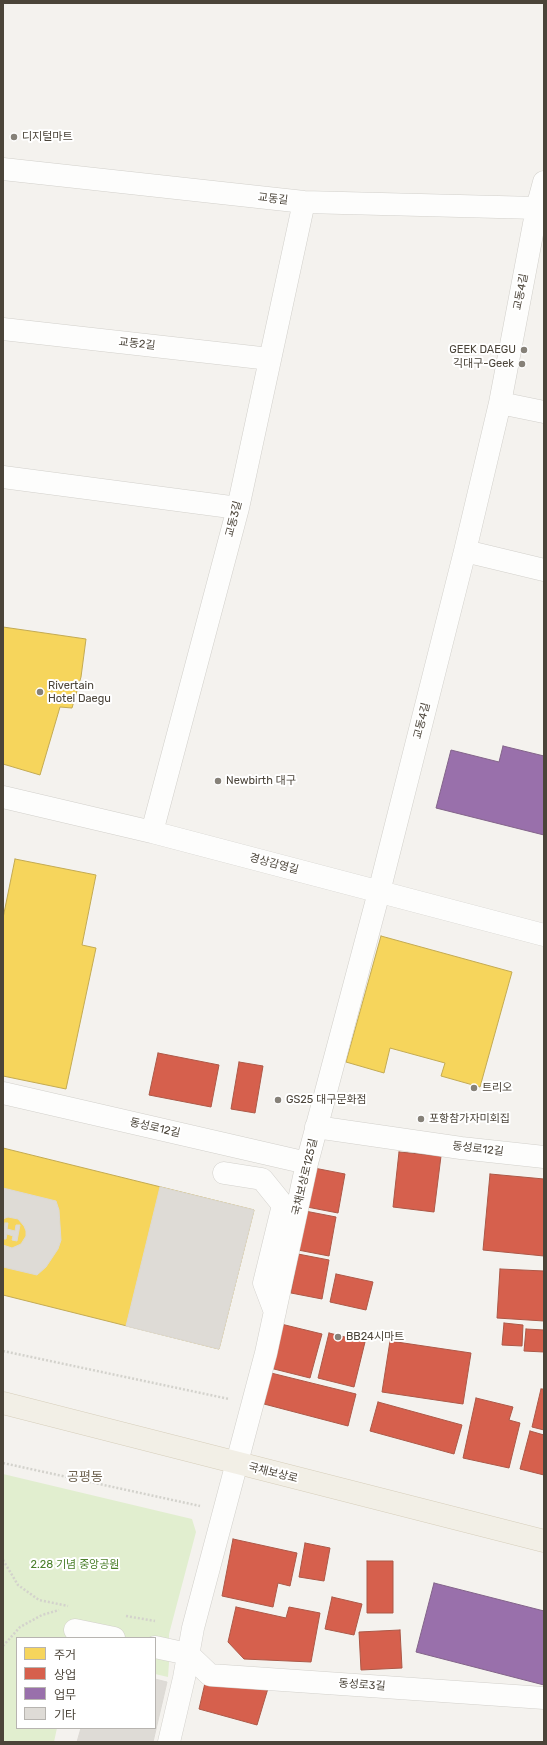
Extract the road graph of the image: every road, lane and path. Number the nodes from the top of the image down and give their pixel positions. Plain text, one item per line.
1 (3, 169) edge
2 (544, 182) edge
3 (304, 202) junction
4 (540, 209) edge
5 (3, 329) edge
6 (270, 359) junction
7 (500, 403) junction
8 (544, 412) edge
9 (3, 477) edge
10 (238, 508) junction
11 (465, 551) junction
12 (544, 570) edge
13 (3, 796) edge
14 (152, 832) junction
15 (379, 892) junction
16 (544, 935) edge
17 (3, 1093) edge
18 (316, 1127) junction
19 (544, 1157) edge
20 (307, 1163) junction
21 (224, 1173) dead end
22 (275, 1312) junction
23 (3, 1351) edge
24 (3, 1403) edge
25 (251, 1404) junction
26 (3, 1463) edge
27 (236, 1464) junction
28 (223, 1510) junction
29 (544, 1541) edge
30 (3, 1560) edge
31 (124, 1616) dead end
32 (193, 1628) junction
33 (74, 1630) dead end
34 (109, 1637) edge
35 (3, 1646) edge
36 (156, 1647) edge
37 (188, 1654) junction
38 (544, 1698) edge
39 (169, 1742) edge

1 - 3 street, 교동길
2 - 4 street, 교동4길
3 - 4 street, 교동길
3 - 6 street, 교동3길
4 - 7 street, 교동4길
5 - 6 street, 교동2길
6 - 10 street, 교동3길
7 - 8 street
7 - 11 street, 교동4길
9 - 10 street
10 - 14 street, 교동3길
11 - 12 street
11 - 15 street, 교동4길
13 - 14 street, 경상감영길
14 - 15 street, 경상감영길
15 - 16 street, 경상감영길
15 - 18 street, 국채보상로125길
17 - 20 street, 동성로12길
18 - 19 street, 동성로12길
18 - 20 street, 국채보상로125길
20 - 22 street, 국채보상로125길
21 - 22 street
22 - 25 street, 국채보상로125길
23 - 25 path
24 - 27 main road, 국채보상로
25 - 27 street, 국채보상로125길
26 - 28 path
27 - 28 street
27 - 29 main road, 국채보상로
28 - 32 street
30 - 35 path
31 - 32 path
32 - 37 street
33 - 34 street
36 - 37 street
37 - 38 street, 동성로3길
37 - 39 street

